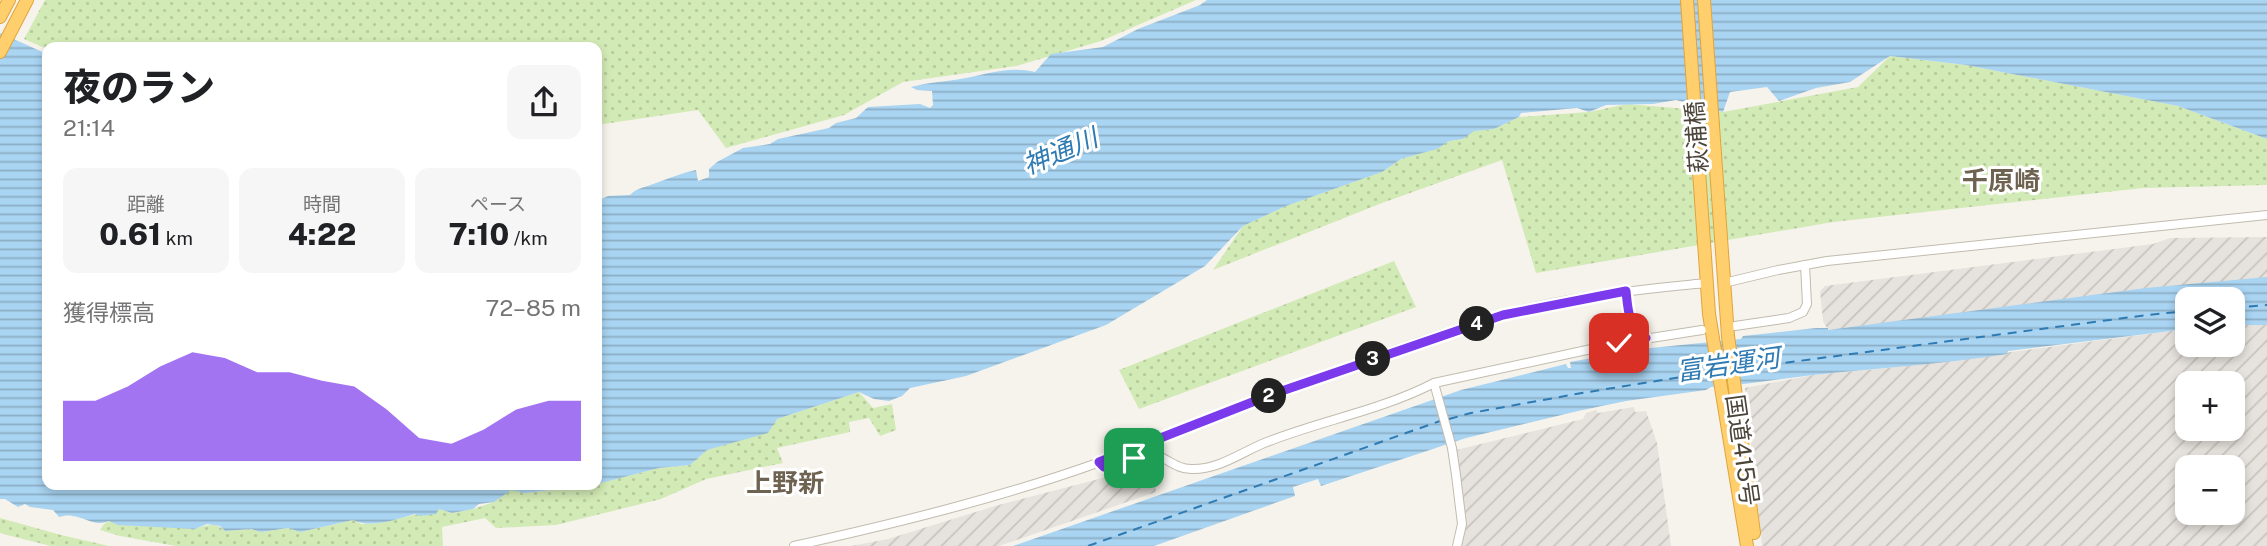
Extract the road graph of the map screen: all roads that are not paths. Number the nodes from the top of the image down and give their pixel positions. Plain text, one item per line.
1 (9, 0) edge
2 (27, 0) edge
3 (1687, 0) edge
4 (1704, 0) edge
5 (0, 17) edge
6 (0, 52) edge
7 (2267, 215) edge
8 (1805, 265) junction
9 (1723, 270) joint
10 (1706, 278) junction
11 (1724, 283) junction
12 (1626, 291) junction
13 (1719, 331) junction
14 (1646, 338) junction
15 (1434, 383) junction
16 (1099, 462) junction
17 (793, 546) edge
18 (1457, 546) edge
19 (1747, 546) edge
20 (1756, 546) edge

1 - 5 highway
2 - 6 highway
3 - 10 highway, 萩浦橋
4 - 9 highway, 萩浦橋
7 - 8 street
8 - 11 street
8 - 13 street
9 - 11 highway, 国道415号
10 - 12 street
10 - 13 highway, 国道415号
11 - 13 highway, 国道415号
12 - 14 street
12 - 16 street
13 - 14 street
13 - 19 highway, 国道415号
13 - 20 highway, 国道415号
14 - 15 street
15 - 16 street
15 - 18 street
16 - 17 street

